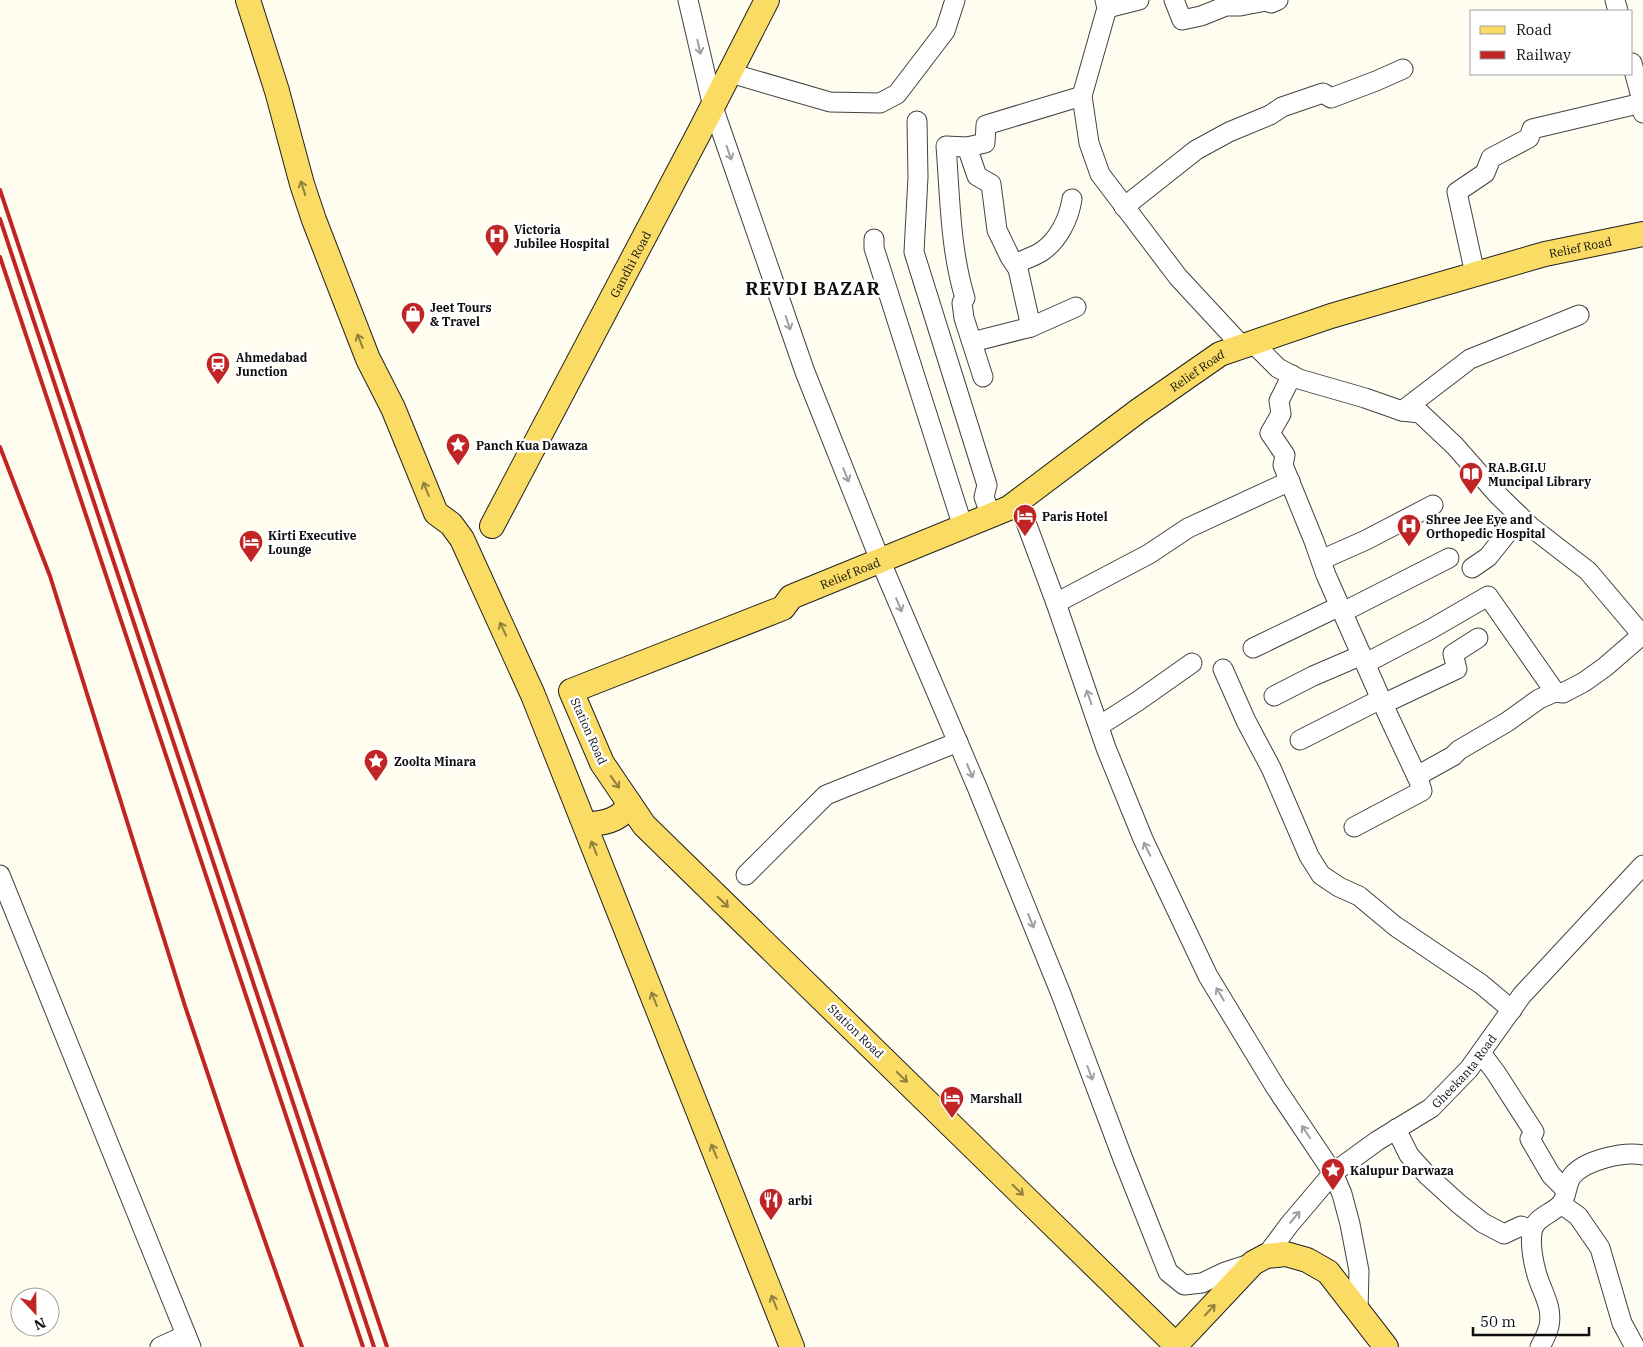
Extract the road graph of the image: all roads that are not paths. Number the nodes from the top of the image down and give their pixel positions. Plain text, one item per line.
1 (248, 0) edge
2 (688, 0) edge
3 (767, 0) edge
4 (955, 0) edge
5 (1139, 0) edge
6 (1174, 0) edge
7 (1278, 0) edge
8 (1106, 4) edge
9 (1403, 68) dead end
10 (1633, 68) edge
11 (730, 73) junction
12 (1082, 96) junction
13 (713, 107) junction
14 (1642, 108) edge
15 (917, 121) dead end
16 (967, 147) junction
17 (1072, 198) dead end
18 (1124, 207) junction
19 (1643, 234) edge
20 (874, 239) dead end
21 (1015, 264) junction
22 (1475, 274) junction
23 (1076, 307) dead end
24 (1580, 315) dead end
25 (1031, 326) junction
26 (972, 342) junction
27 (1247, 344) junction
28 (1292, 375) junction
29 (982, 376) dead end
30 (1402, 412) junction
31 (1290, 481) junction
32 (1018, 501) junction
33 (1433, 504) dead end
34 (991, 516) junction
35 (1520, 517) junction
36 (492, 526) dead end
37 (964, 526) junction
38 (1449, 558) dead end
39 (880, 560) junction
40 (1321, 560) junction
41 (1472, 568) dead end
42 (1056, 603) junction
43 (1342, 609) junction
44 (1642, 635) edge
45 (1478, 638) dead end
46 (1254, 648) dead end
47 (1364, 659) junction
48 (1192, 663) dead end
49 (1223, 669) dead end
50 (568, 684) joint
51 (1555, 692) junction
52 (1274, 696) dead end
53 (1382, 702) junction
54 (1099, 726) junction
55 (1300, 740) dead end
56 (958, 742) junction
57 (1416, 776) junction
58 (629, 803) junction
59 (585, 824) junction
60 (1354, 827) dead end
61 (1643, 865) edge
62 (0, 875) edge
63 (746, 875) dead end
64 (1512, 1010) junction
65 (1481, 1053) junction
66 (1396, 1129) junction
67 (1643, 1155) edge
68 (1333, 1173) junction
69 (1564, 1197) junction
70 (1532, 1230) junction
71 (1260, 1260) junction
72 (1358, 1312) junction
73 (188, 1341) edge
74 (160, 1347) edge
75 (792, 1347) edge
76 (1176, 1347) edge
77 (1386, 1347) edge
78 (1540, 1347) edge
79 (1635, 1347) edge

59 -> 1 main road
2 -> 13 street
3 - 11 main road, Gandhi Road
4 - 11 street
5 - 8 street
6 - 7 street
8 - 12 street
9 - 18 street
10 - 14 street
11 - 13 main road, Gandhi Road
12 - 16 street
12 - 18 street
13 - 36 main road, Gandhi Road
13 -> 39 street
14 - 22 street
15 - 34 street
16 - 21 street
16 - 26 street
17 - 21 street
18 - 27 street
19 - 22 main road, Relief Road
20 - 37 street
21 - 25 street
22 - 27 main road, Relief Road
23 - 25 street
24 - 30 street
25 - 26 street
26 - 29 street
27 - 28 street
27 - 32 main road, Relief Road
28 - 30 street
28 - 31 street
30 - 35 street
31 - 40 street
31 - 42 street
32 - 34 main road, Relief Road
32 - 42 street
33 - 40 street
34 - 37 main road, Relief Road
35 - 41 street
35 - 44 street
37 - 39 main road, Relief Road
38 - 43 street
39 - 50 main road, Relief Road
39 -> 56 street
40 - 43 street
54 -> 42 street
43 - 46 street
43 - 47 street
44 - 51 street
45 - 53 street
47 - 51 street
47 - 52 street
47 - 53 street
48 - 54 street
49 - 64 street
50 -> 58 main road, Station Road
51 - 57 street
53 - 55 street
53 - 57 street
68 -> 54 street
56 - 63 street
56 -> 71 street
57 - 60 street
58 - 59 main road
58 -> 76 main road, Station Road
75 -> 59 main road
61 - 64 street, Gheekanta Road
62 - 73 street
64 - 65 street, Gheekanta Road
65 - 66 street, Gheekanta Road
65 - 69 street
66 - 68 street, Gheekanta Road
66 - 70 street
67 - 69 street
71 -> 68 street, Gheekanta Road
68 - 72 street
69 - 70 street
69 - 79 street
70 - 78 street
71 - 72 main road
76 -> 71 main road, Gheekanta Road
72 - 77 main road
73 - 74 street

